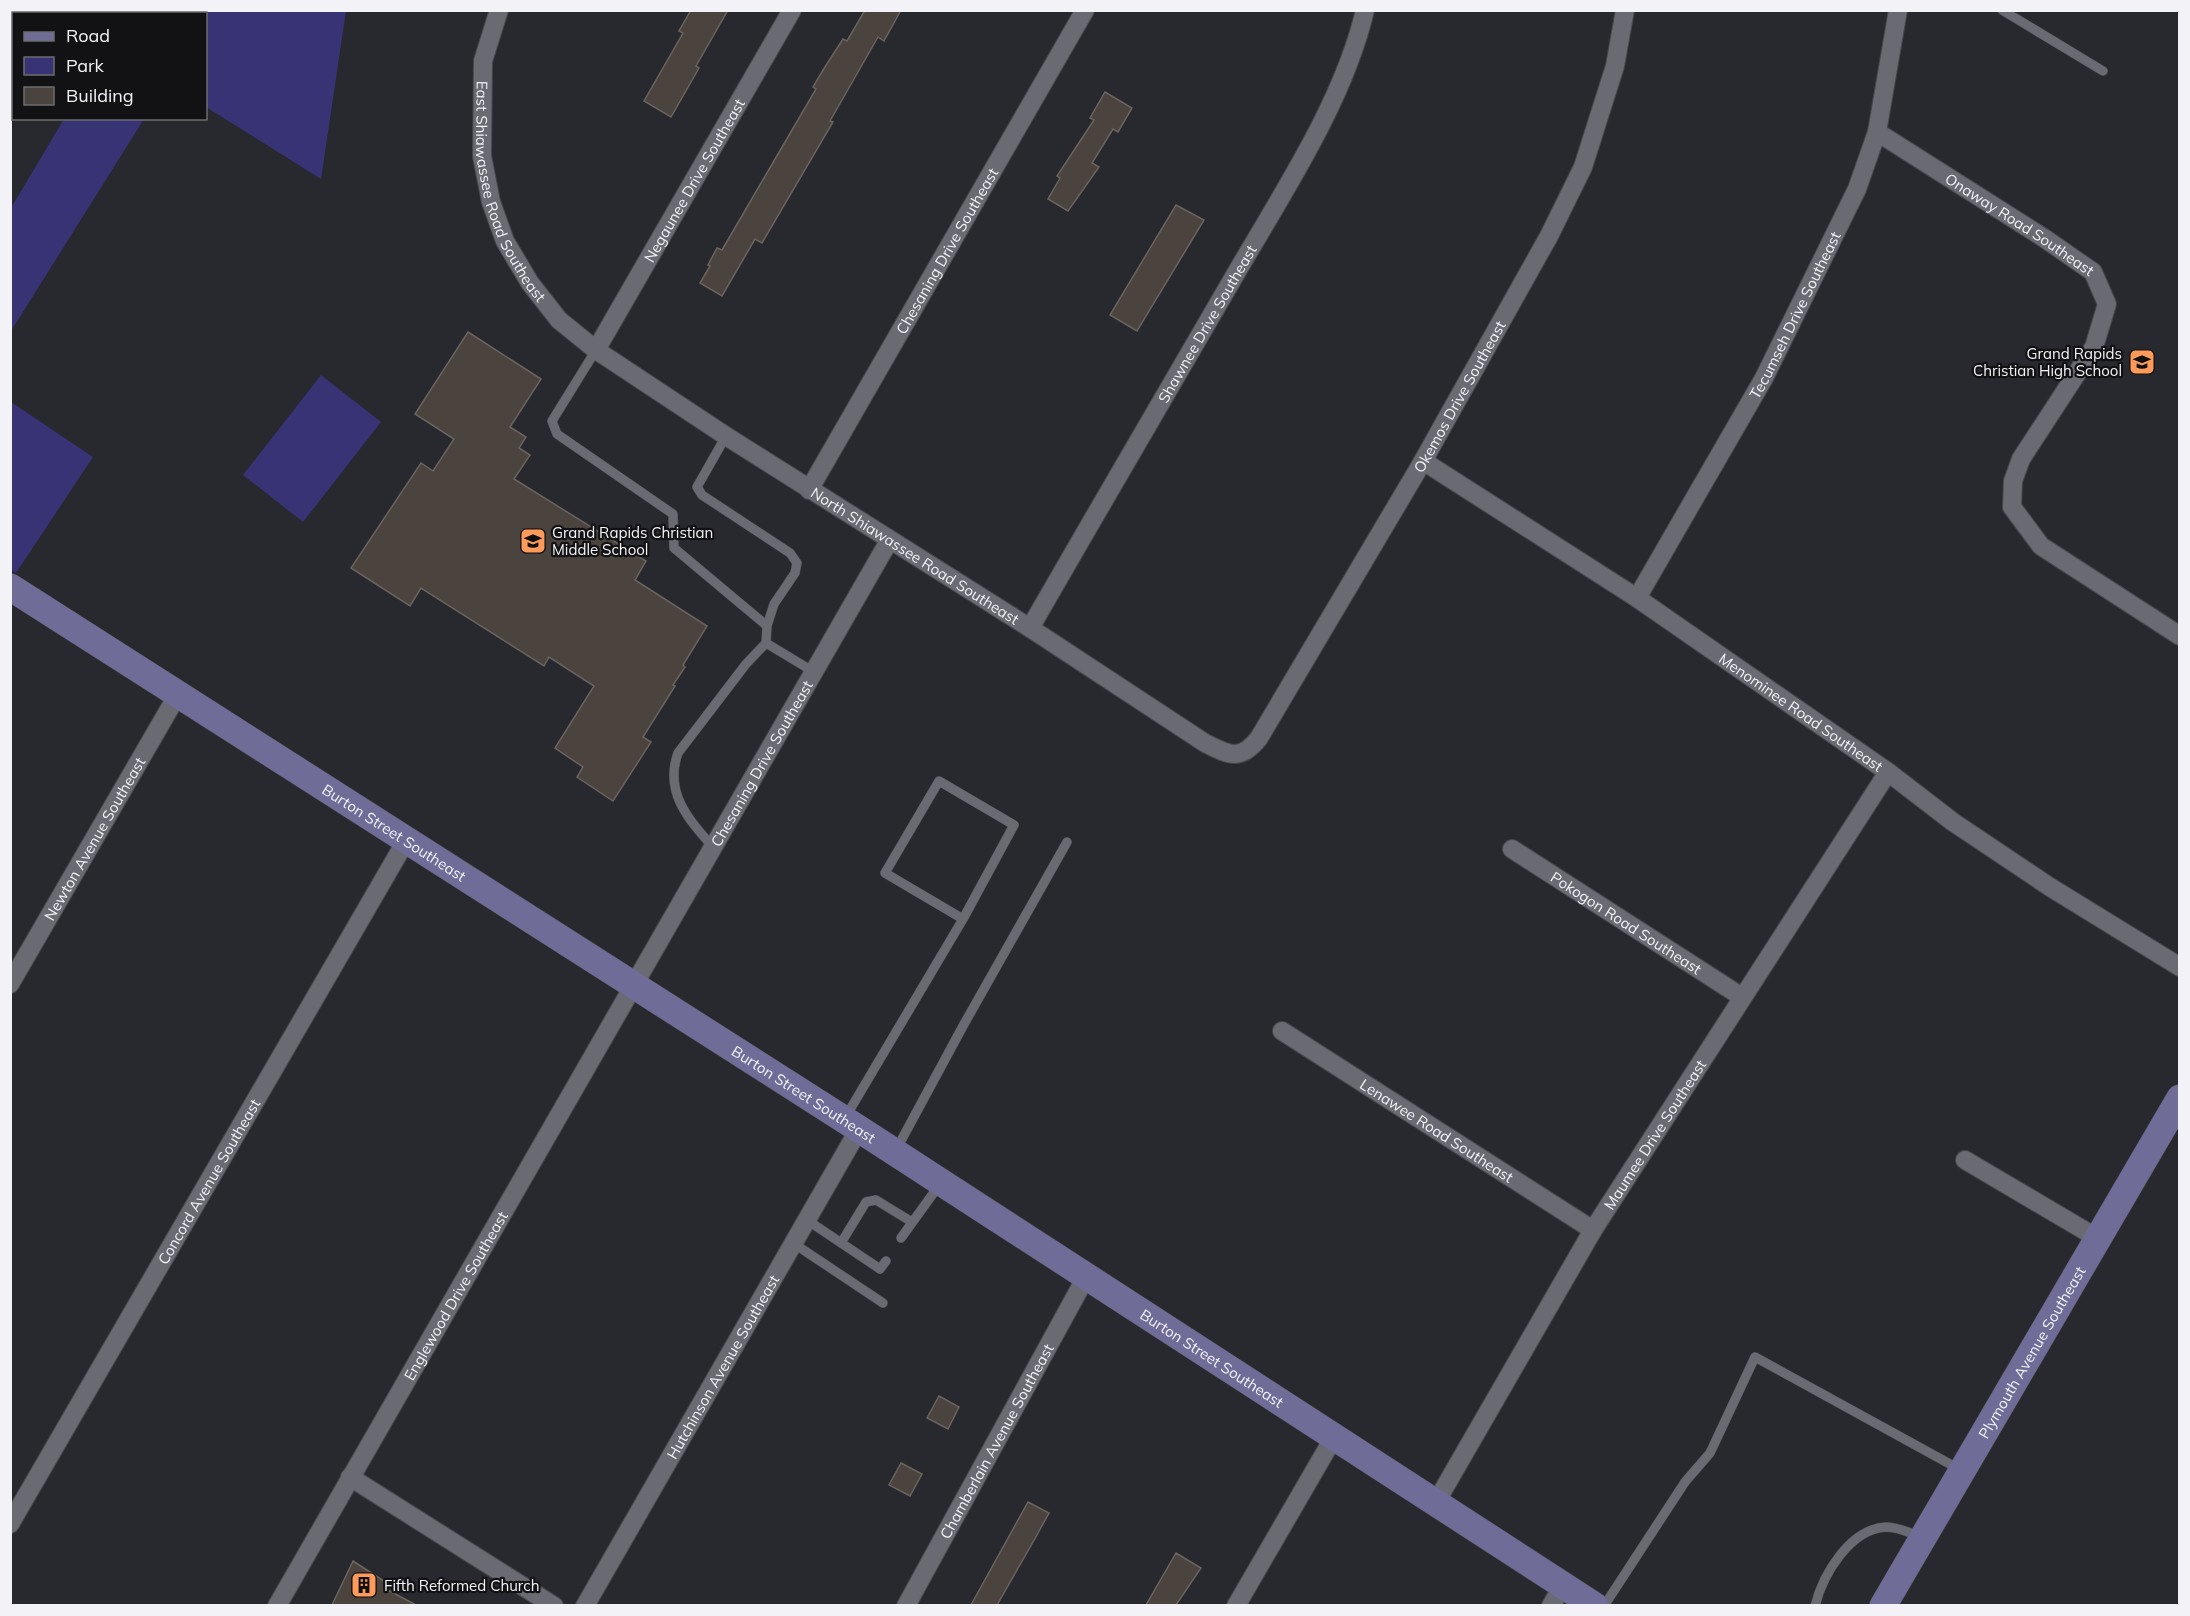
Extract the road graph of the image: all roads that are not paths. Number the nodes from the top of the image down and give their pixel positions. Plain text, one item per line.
1 (499, 10) edge
2 (792, 10) edge
3 (1085, 10) edge
4 (1365, 10) edge
5 (1625, 10) edge
6 (1898, 10) edge
7 (2002, 10) edge
8 (2103, 71) dead end
9 (1877, 132) junction
10 (596, 350) junction
11 (726, 436) junction
12 (1423, 461) junction
13 (810, 490) junction
14 (889, 541) junction
15 (10, 587) edge
16 (1637, 598) junction
17 (767, 626) junction
18 (1030, 628) junction
19 (2180, 636) edge
20 (766, 643) junction
21 (814, 672) junction
22 (178, 694) junction
23 (1239, 755) joint
24 (1888, 772) junction
25 (406, 839) junction
26 (1068, 842) dead end
27 (713, 847) junction
28 (1512, 849) dead end
29 (963, 919) junction
30 (2180, 967) edge
31 (10, 984) edge
32 (633, 985) junction
33 (1742, 997) junction
34 (1282, 1031) dead end
35 (2175, 1115) edge
36 (851, 1124) junction
37 (895, 1152) junction
38 (1965, 1160) dead end
39 (941, 1182) junction
40 (807, 1220) junction
41 (912, 1222) junction
42 (1593, 1230) junction
43 (901, 1238) dead end
44 (2099, 1239) junction
45 (841, 1243) junction
46 (793, 1244) junction
47 (883, 1265) dead end
48 (1086, 1277) junction
49 (883, 1303) dead end
50 (1334, 1437) junction
51 (1964, 1472) junction
52 (350, 1477) junction
53 (1435, 1504) junction
54 (10, 1524) edge
55 (1924, 1538) junction
56 (1557, 1595) edge
57 (277, 1605) edge
58 (554, 1605) edge
59 (585, 1605) edge
60 (906, 1605) edge
61 (1236, 1605) edge
62 (1595, 1605) edge
63 (1604, 1605) edge
64 (1815, 1605) edge
65 (1883, 1605) edge

1 - 10 street, East Shiawassee Road Southeast
2 - 10 street, Negaunee Drive Southeast
3 - 13 street, Chesaning Drive Southeast
4 - 18 street, Shawnee Drive Southeast
5 - 12 street, Okemos Drive Southeast
6 - 9 street, Tecumseh Drive Southeast
7 - 8 lane
9 - 16 street, Tecumseh Drive Southeast
9 - 19 street, Onaway Road Southeast
10 - 11 street, North Shiawassee Road Southeast
10 - 17 lane
11 - 13 street, North Shiawassee Road Southeast
11 - 17 lane
12 - 16 street, Menominee Road Southeast
12 - 23 street, Okemos Drive Southeast
13 - 14 street, North Shiawassee Road Southeast
14 - 18 street, North Shiawassee Road Southeast
14 - 21 street, Chesaning Drive Southeast
15 - 22 main road, Burton Street Southeast
16 - 24 street, Menominee Road Southeast
17 - 20 lane
18 - 23 street, North Shiawassee Road Southeast
20 - 21 lane
20 - 27 lane
21 - 27 street, Chesaning Drive Southeast
22 - 25 main road, Burton Street Southeast
22 - 31 street, Newton Avenue Southeast
24 - 30 street, Menominee Road Southeast
24 - 33 street, Maumee Drive Southeast
25 - 32 main road, Burton Street Southeast
25 - 54 street, Concord Avenue Southeast
26 - 37 lane
27 - 32 street, Chesaning Drive Southeast
28 - 33 street, Pokogon Road Southeast
29 - 29 lane
29 - 36 lane
32 - 36 main road, Burton Street Southeast
32 - 52 street, Englewood Drive Southeast
33 - 42 street, Maumee Drive Southeast
34 - 42 street, Lenawee Road Southeast
35 - 44 main road, Plymouth Avenue Southeast
36 - 37 main road, Burton Street Southeast
36 - 40 street, Hutchinson Avenue Southeast
37 - 39 main road, Burton Street Southeast
38 - 44 street
39 - 41 lane
39 - 48 main road, Burton Street Southeast
40 - 45 lane
40 - 46 street, Hutchinson Avenue Southeast
41 - 43 lane
41 - 45 lane
42 - 53 street, Maumee Drive Southeast
44 - 51 main road, Plymouth Avenue Southeast
45 - 47 lane
46 - 49 lane
46 - 59 street, Hutchinson Avenue Southeast
48 - 50 main road, Burton Street Southeast
48 - 60 street, Chamberlain Avenue Southeast
50 - 53 main road, Burton Street Southeast
50 - 61 street
51 - 55 main road, Plymouth Avenue Southeast
51 - 63 lane
52 - 57 street, Englewood Drive Southeast
52 - 58 street
53 - 56 main road, Burton Street Southeast
55 - 64 lane
55 - 65 main road, Plymouth Avenue Southeast
56 - 62 main road, Burton Street Southeast

